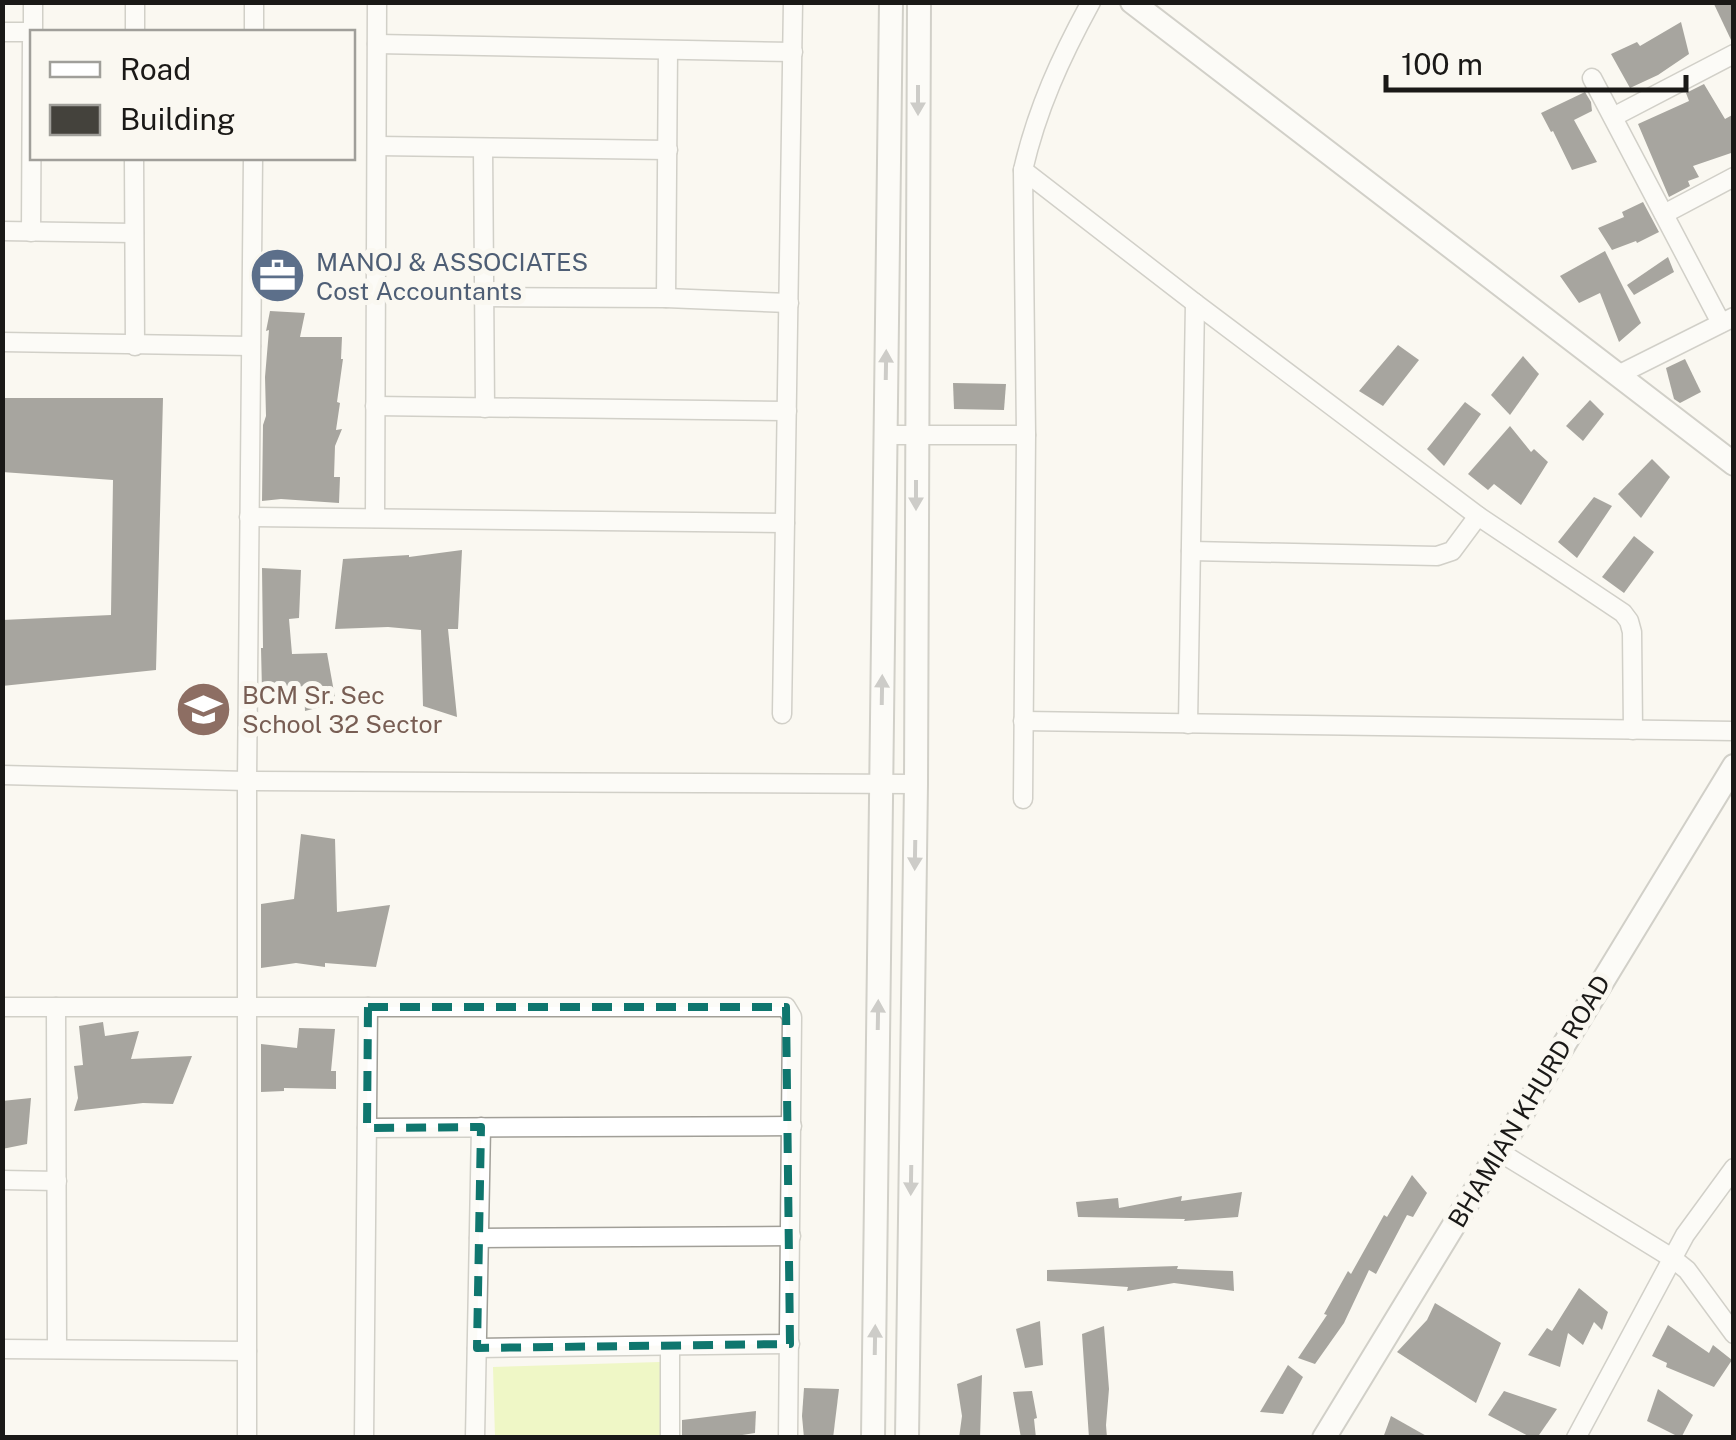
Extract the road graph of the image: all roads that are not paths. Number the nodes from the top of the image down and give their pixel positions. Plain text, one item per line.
1 (33, 2) edge
2 (136, 2) edge
3 (254, 2) edge
4 (377, 2) edge
5 (794, 2) edge
6 (891, 2) edge
7 (919, 2) edge
8 (1091, 2) edge
9 (1142, 5) edge
10 (32, 30) edge
11 (135, 30) edge
12 (254, 30) edge
13 (2, 32) edge
14 (30, 32) edge
15 (377, 44) junction
16 (668, 50) junction
17 (792, 52) junction
18 (1734, 54) edge
19 (1592, 78) dead end
20 (1613, 117) junction
21 (376, 146) junction
22 (483, 148) junction
23 (668, 150) junction
24 (31, 160) edge
25 (134, 160) edge
26 (253, 160) edge
27 (1023, 170) junction
28 (1734, 177) edge
29 (1664, 214) junction
30 (2, 231) edge
31 (31, 232) junction
32 (134, 233) junction
33 (484, 297) junction
34 (666, 298) junction
35 (788, 303) junction
36 (1195, 303) junction
37 (1727, 320) edge
38 (2, 342) edge
39 (136, 346) junction
40 (251, 346) junction
41 (1618, 375) junction
42 (375, 406) junction
43 (485, 408) junction
44 (787, 411) junction
45 (885, 434) junction
46 (916, 435) junction
47 (1026, 435) junction
48 (1734, 464) edge
49 (249, 516) junction
50 (1478, 516) junction
51 (374, 518) junction
52 (785, 523) junction
53 (1191, 551) junction
54 (782, 714) dead end
55 (1023, 721) junction
56 (1188, 724) junction
57 (1632, 730) junction
58 (1734, 731) edge
59 (1732, 774) edge
60 (2, 776) edge
61 (247, 782) junction
62 (916, 784) junction
63 (881, 785) junction
64 (1023, 799) dead end
65 (2, 1007) edge
66 (56, 1007) junction
67 (368, 1007) junction
68 (247, 1008) junction
69 (792, 1126) junction
70 (481, 1127) junction
71 (367, 1128) junction
72 (1498, 1151) junction
73 (1734, 1168) edge
74 (2, 1180) edge
75 (56, 1181) junction
76 (791, 1236) junction
77 (479, 1238) junction
78 (1672, 1258) junction
79 (1734, 1334) edge
80 (790, 1344) junction
81 (670, 1346) junction
82 (477, 1348) junction
83 (2, 1349) edge
84 (57, 1349) junction
85 (248, 1352) junction
86 (248, 1438) edge
87 (364, 1438) edge
88 (475, 1438) edge
89 (670, 1438) edge
90 (788, 1438) edge
91 (874, 1438) edge
92 (907, 1438) edge
93 (1324, 1438) edge
94 (1576, 1438) edge

1 - 10 street
2 - 11 street
3 - 12 street
4 - 15 street
5 - 17 street
45 -> 6 street
7 -> 46 street
8 - 27 street
9 - 41 street
13 - 14 street
15 - 16 street
15 - 21 street
16 - 17 street
16 - 23 street
17 - 35 street
18 - 20 street
19 - 20 street
20 - 29 street
21 - 22 street
21 - 42 street
22 - 23 street
22 - 33 street
23 - 34 street
24 - 31 street
25 - 32 street
26 - 40 street
27 - 36 street
27 - 47 street
28 - 29 street
29 - 37 street
30 - 31 street
31 - 32 street
32 - 39 street
33 - 34 street
33 - 43 street
34 - 35 street
35 - 44 street
36 - 50 street
36 - 53 street
37 - 41 street
38 - 39 street
39 - 40 street
40 - 49 street
41 - 48 street
42 - 43 street
42 - 51 street
43 - 44 street
44 - 52 street
45 - 46 street
63 -> 45 street
46 - 47 street
46 -> 62 street
47 - 55 street
49 - 51 street
49 - 61 street
50 - 53 street
50 - 57 street
51 - 52 street
52 - 54 street
53 - 56 street
55 - 56 street
55 - 64 street
56 - 57 street
57 - 58 street
59 - 72 street, BHAMIAN KHURD ROAD
60 - 61 street
61 - 63 street
61 - 68 street
62 - 63 street
62 -> 92 street
91 -> 63 street
65 - 66 street
66 - 68 street
66 - 75 street
67 - 68 street
67 - 69 street
67 - 71 street
68 - 85 street
69 - 70 street
69 - 76 street
70 - 71 street
70 - 77 street
71 - 87 street
72 - 78 street
72 - 93 street, BHAMIAN KHURD ROAD
73 - 78 street
74 - 75 street
75 - 84 street
76 - 77 street
76 - 80 street
77 - 82 street
78 - 79 street
78 - 94 street
80 - 81 street
80 - 90 street
81 - 82 street
81 - 89 street
82 - 88 street
83 - 84 street
84 - 85 street
85 - 86 street

